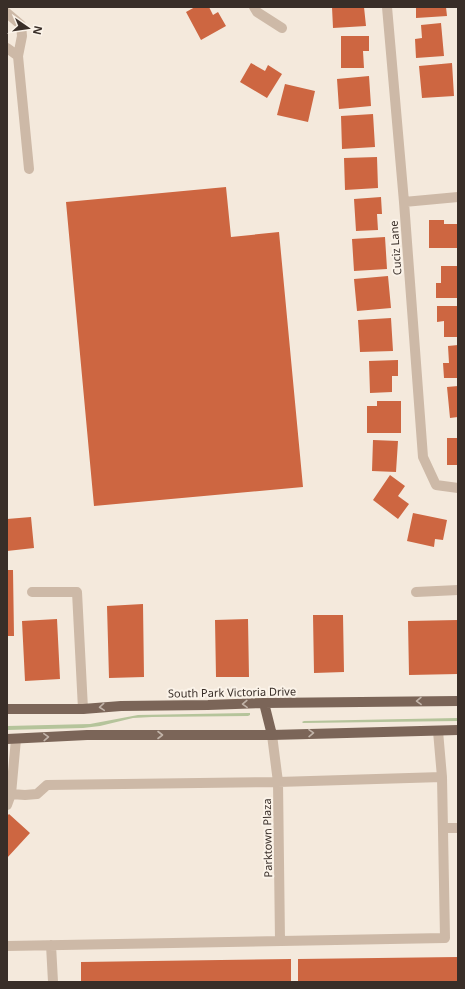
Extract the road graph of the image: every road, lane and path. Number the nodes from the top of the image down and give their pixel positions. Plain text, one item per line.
1 (254, 7) edge
2 (387, 7) edge
3 (7, 13) edge
4 (282, 28) dead end
5 (7, 48) edge
6 (18, 56) junction
7 (29, 169) dead end
8 (458, 197) edge
9 (404, 202) junction
10 (458, 488) edge
11 (458, 590) edge
12 (32, 592) dead end
13 (416, 592) dead end
14 (458, 701) edge
15 (264, 703) junction
16 (7, 709) edge
17 (83, 709) junction
18 (438, 730) junction
19 (458, 730) edge
20 (272, 735) junction
21 (12, 739) edge
22 (442, 777) junction
23 (278, 782) junction
24 (11, 794) junction
25 (7, 805) edge
26 (443, 828) junction
27 (458, 828) edge
28 (280, 941) junction
29 (51, 945) junction
30 (7, 946) edge
31 (53, 982) edge

1 - 4 street
2 - 9 street, Cuciz Lane
3 - 6 street
5 - 6 street
6 - 7 street
8 - 9 street
9 - 10 street, Cuciz Lane
11 - 13 street
12 - 17 street
14 -> 15 main road, South Park Victoria Drive
15 -> 17 main road, South Park Victoria Drive
15 - 20 main road
16 - 17 main road, South Park Victoria Drive
18 - 19 main road
20 -> 18 main road
18 - 22 street
21 -> 20 main road
20 - 23 street, Parktown Plaza
21 - 24 street
22 - 23 street
22 - 26 street
23 - 24 street
23 - 28 street, Parktown Plaza
24 - 25 street
26 - 27 street
26 - 28 street
28 - 29 street
29 - 30 street
29 - 31 street

